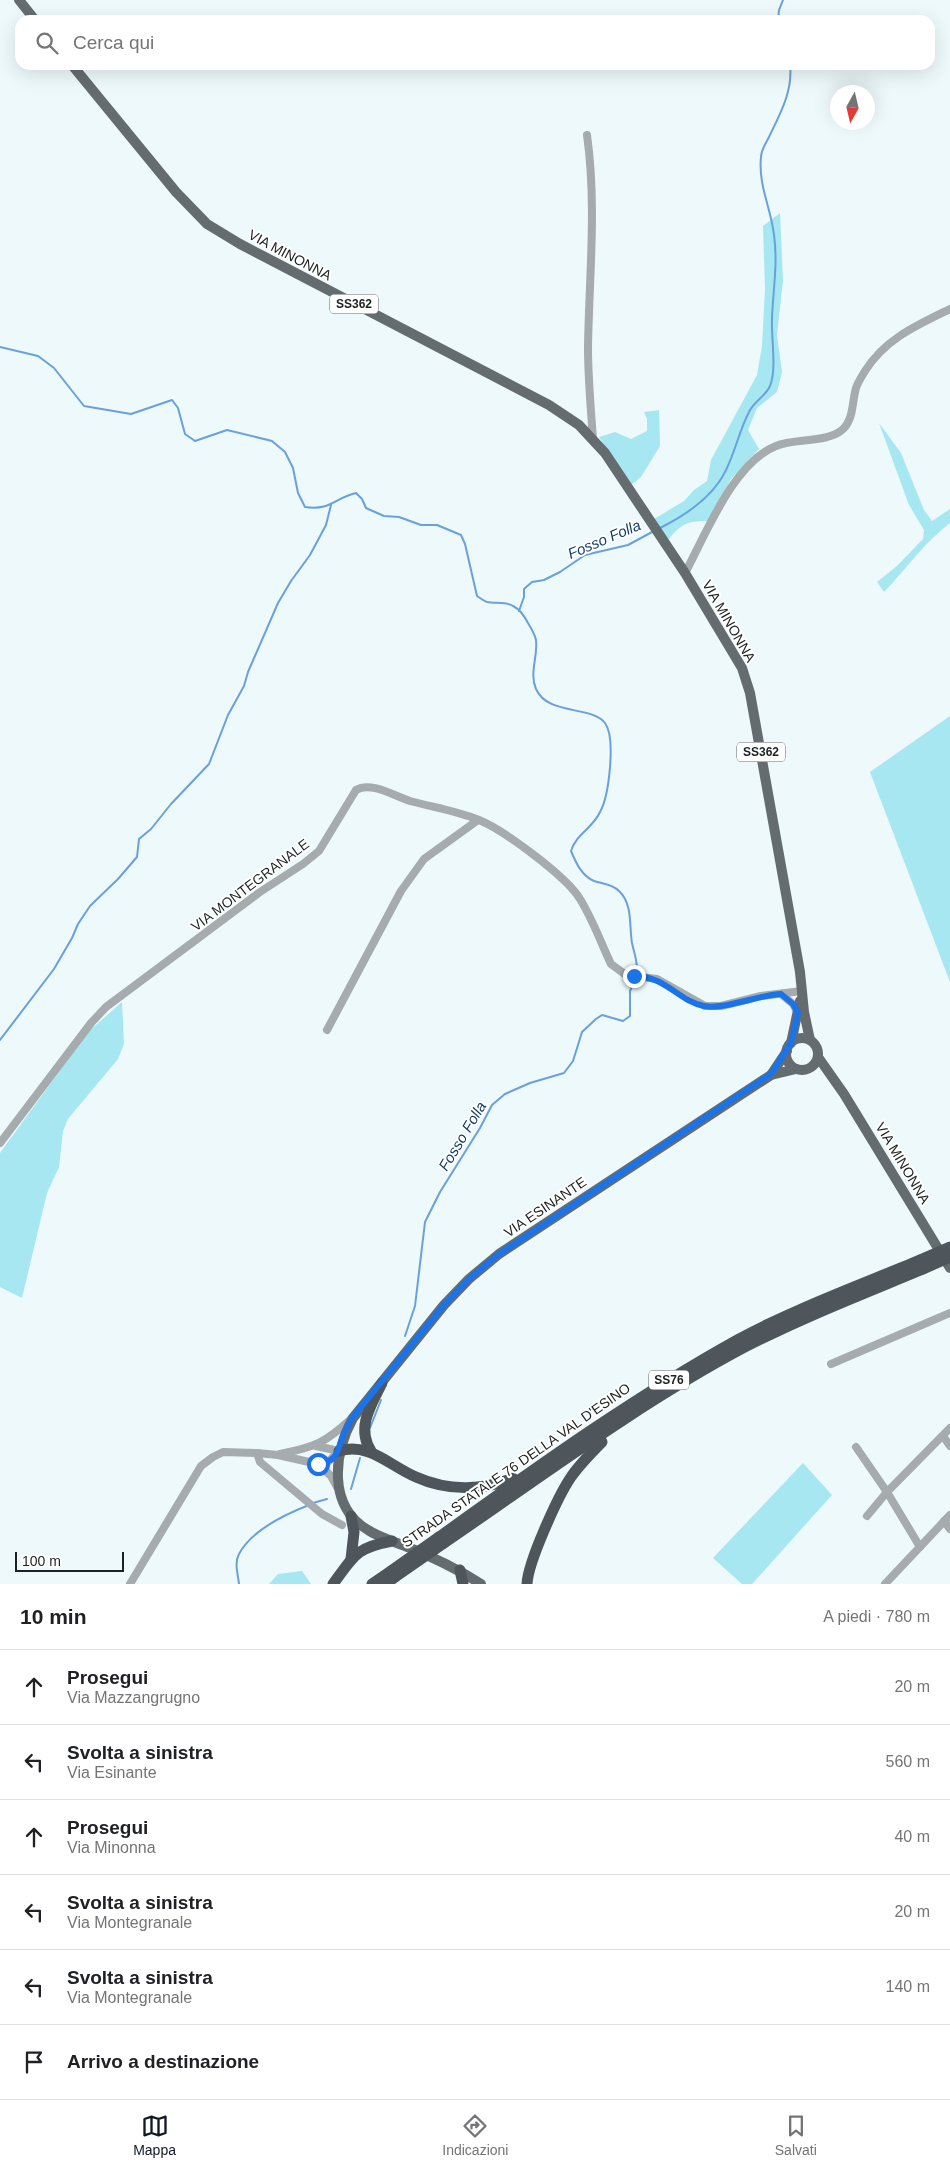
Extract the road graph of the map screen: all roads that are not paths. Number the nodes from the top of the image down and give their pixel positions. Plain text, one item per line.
1 (19, 0) edge
2 (32, 15) edge
3 (76, 70) edge
4 (587, 135) dead end
5 (950, 309) edge
6 (593, 440) junction
7 (685, 573) junction
8 (478, 820) junction
9 (802, 990) junction
10 (781, 994) junction
11 (798, 1013) junction
12 (327, 1030) dead end
13 (810, 1040) junction
14 (789, 1047) junction
15 (818, 1057) junction
16 (796, 1069) junction
17 (808, 1069) junction
18 (771, 1074) junction
19 (830, 1075) junction
20 (0, 1143) edge
21 (950, 1247) edge
22 (950, 1257) edge
23 (922, 1264) junction
24 (950, 1268) edge
25 (950, 1314) edge
26 (832, 1364) dead end
27 (698, 1373) junction
28 (382, 1383) junction
29 (352, 1418) junction
30 (950, 1428) edge
31 (943, 1436) junction
32 (316, 1446) junction
33 (950, 1446) edge
34 (856, 1447) dead end
35 (371, 1451) junction
36 (339, 1452) junction
37 (257, 1453) junction
38 (278, 1455) junction
39 (318, 1464) junction
40 (538, 1466) junction
41 (340, 1492) junction
42 (887, 1492) junction
43 (950, 1514) edge
44 (352, 1516) junction
45 (866, 1516) dead end
46 (944, 1521) junction
47 (342, 1525) dead end
48 (950, 1529) edge
49 (441, 1540) junction
50 (392, 1541) junction
51 (920, 1547) junction
52 (351, 1559) junction
53 (460, 1570) junction
54 (391, 1577) edge
55 (528, 1579) edge
56 (130, 1584) edge
57 (333, 1584) edge
58 (372, 1584) edge
59 (463, 1584) edge
60 (481, 1584) edge
61 (518, 1584) edge
62 (885, 1584) edge

1 - 2 main road
3 - 6 main road, VIA MINONNA / SS362
4 - 6 street
5 - 7 street
6 - 7 main road, VIA MINONNA / SS362
7 - 9 main road, VIA MINONNA / SS362
8 - 10 street, VIA MONTEGRANALE
8 - 12 street
8 - 20 street, VIA MONTEGRANALE
9 - 10 street, VIA MONTEGRANALE
9 - 11 main road, VIA MINONNA / SS362
9 - 13 main road, VIA MINONNA / SS362
10 - 11 street
11 - 14 main road, VIA MINONNA / SS362
13 - 14 main road
13 - 15 main road, SS362
14 - 16 main road
14 - 18 main road, VIA ESINANTE / SS362
15 - 17 main road
15 - 19 main road, VIA MINONNA
16 - 17 main road, SS362
16 - 18 main road, VIA ESINANTE / SS362
17 - 19 main road
18 - 28 main road, VIA ESINANTE / SS362
19 - 24 main road, VIA MINONNA
21 - 23 highway, STRADA STATALE 76 DELLA VAL D'ESINO / SS76, bridge
22 - 23 highway, STRADA STATALE 76 DELLA VAL D'ESINO / SS76, bridge
23 - 27 highway, STRADA STATALE 76 DELLA VAL D'ESINO / SS76
23 - 40 highway, STRADA STATALE 76 DELLA VAL D'ESINO / SS76
25 - 26 street
27 - 49 highway, STRADA STATALE 76 DELLA VAL D'ESINO / SS76
27 - 55 highway
28 - 29 main road, VIA ESINANTE / SS362
28 - 35 highway
29 - 32 street
29 - 36 main road, VIA ESINANTE / SS362
30 - 31 street
31 - 33 street
31 - 42 street
32 - 36 street
32 - 38 street
34 - 42 street
35 - 36 highway
35 - 40 highway
36 - 39 street
36 - 41 main road, SS362
37 - 38 street
37 - 47 street
37 - 56 street
38 - 39 street
39 - 41 street
40 - 49 highway, STRADA STATALE 76 DELLA VAL D'ESINO / SS76
41 - 44 main road, SS362
42 - 45 street
42 - 51 street
43 - 46 street
44 - 50 main road, SS362
44 - 52 highway
46 - 48 street
46 - 51 street
49 - 54 highway, STRADA STATALE 76 DELLA VAL D'ESINO / SS76, bridge
50 - 52 highway
50 - 53 main road, SS362
51 - 62 street
52 - 57 highway
53 - 59 highway
53 - 60 main road, SS362
54 - 58 highway, STRADA STATALE 76 DELLA VAL D'ESINO / SS76
55 - 61 highway

